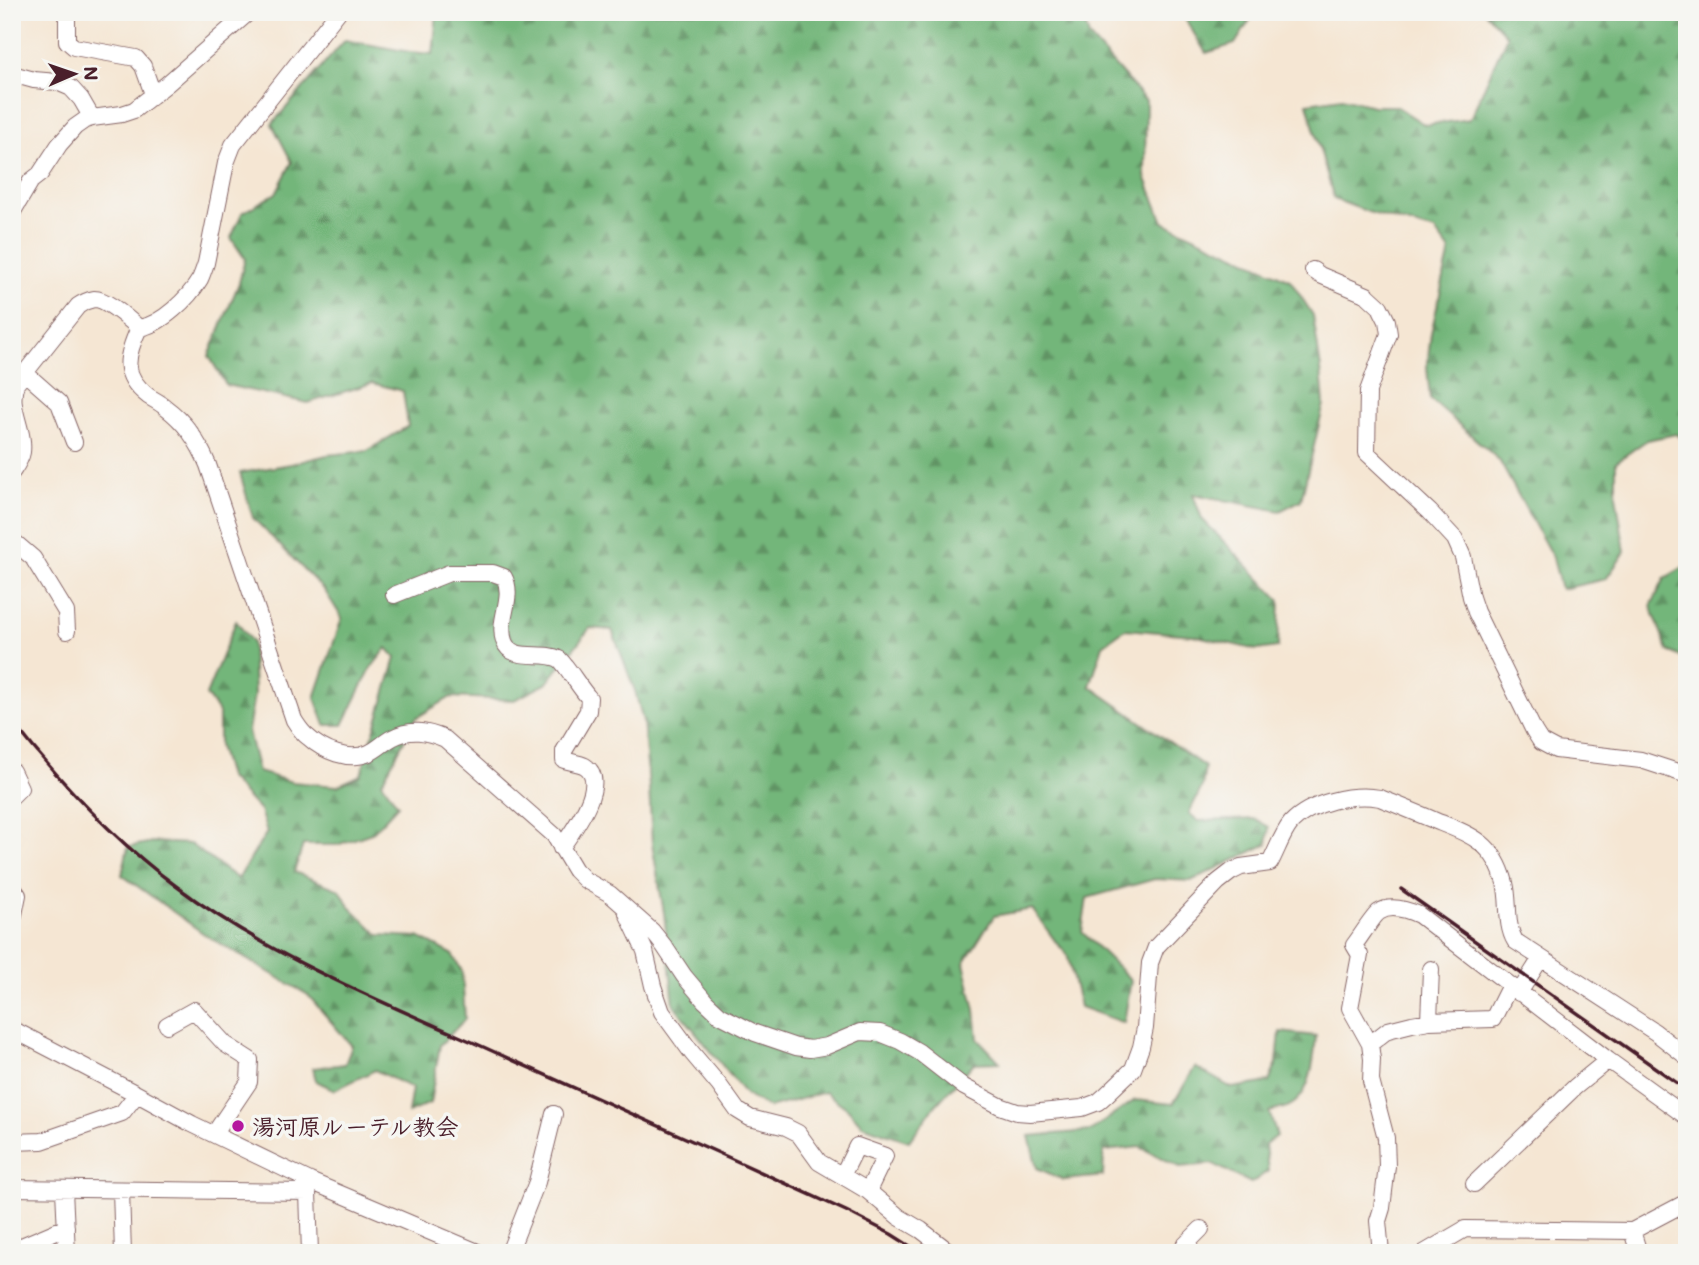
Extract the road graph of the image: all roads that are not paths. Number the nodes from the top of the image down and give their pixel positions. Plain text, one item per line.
1 (68, 12) edge
2 (249, 12) edge
3 (338, 12) edge
4 (12, 74) edge
5 (153, 94) junction
6 (92, 118) junction
7 (12, 213) edge
8 (1313, 270) dead end
9 (139, 328) junction
10 (25, 373) junction
11 (74, 442) dead end
12 (12, 472) edge
13 (12, 540) edge
14 (394, 595) dead end
15 (66, 631) dead end
16 (12, 771) edge
17 (1687, 775) edge
18 (12, 796) edge
19 (561, 848) junction
20 (12, 887) edge
21 (623, 905) junction
22 (12, 924) edge
23 (1541, 958) junction
24 (1431, 969) dead end
25 (1515, 989) junction
26 (1429, 1021) junction
27 (167, 1025) dead end
28 (12, 1029) edge
29 (1370, 1044) junction
30 (1687, 1057) edge
31 (1608, 1060) junction
32 (137, 1094) junction
33 (554, 1114) dead end
34 (1687, 1117) edge
35 (214, 1134) junction
36 (12, 1142) edge
37 (842, 1176) junction
38 (1474, 1184) dead end
39 (309, 1186) junction
40 (12, 1188) edge
41 (64, 1190) junction
42 (121, 1190) junction
43 (868, 1191) junction
44 (1687, 1202) edge
45 (66, 1227) junction
46 (1201, 1229) dead end
47 (1632, 1231) junction
48 (12, 1251) edge
49 (67, 1253) edge
50 (123, 1253) edge
51 (310, 1253) edge
52 (480, 1253) edge
53 (509, 1253) edge
54 (951, 1253) edge
55 (1180, 1253) edge
56 (1381, 1253) edge
57 (1424, 1253) edge
58 (1639, 1253) edge

1 - 5 street
2 - 5 street
3 - 9 street
4 - 6 street
5 - 6 street
6 - 7 street
8 - 17 street
9 - 10 street
9 - 19 street
10 - 11 street
10 - 12 street
13 - 15 street
14 - 19 street
16 - 18 street
19 - 21 street
20 - 22 street
21 - 23 street
21 - 37 street
23 - 25 street
23 - 30 street
24 - 26 street
25 - 26 street
25 - 29 street
25 - 31 street
26 - 29 street
27 - 35 street
28 - 32 street
29 - 56 street
31 - 34 street
31 - 38 street
32 - 35 street
32 - 36 street
33 - 53 street
35 - 39 street
37 - 43 street
37 - 43 street
39 - 42 street
39 - 51 street
39 - 52 street
40 - 41 street
41 - 42 street
41 - 45 street
42 - 50 street
43 - 54 street
44 - 47 street
45 - 48 street
45 - 49 street
46 - 55 street
47 - 57 street
47 - 58 street

